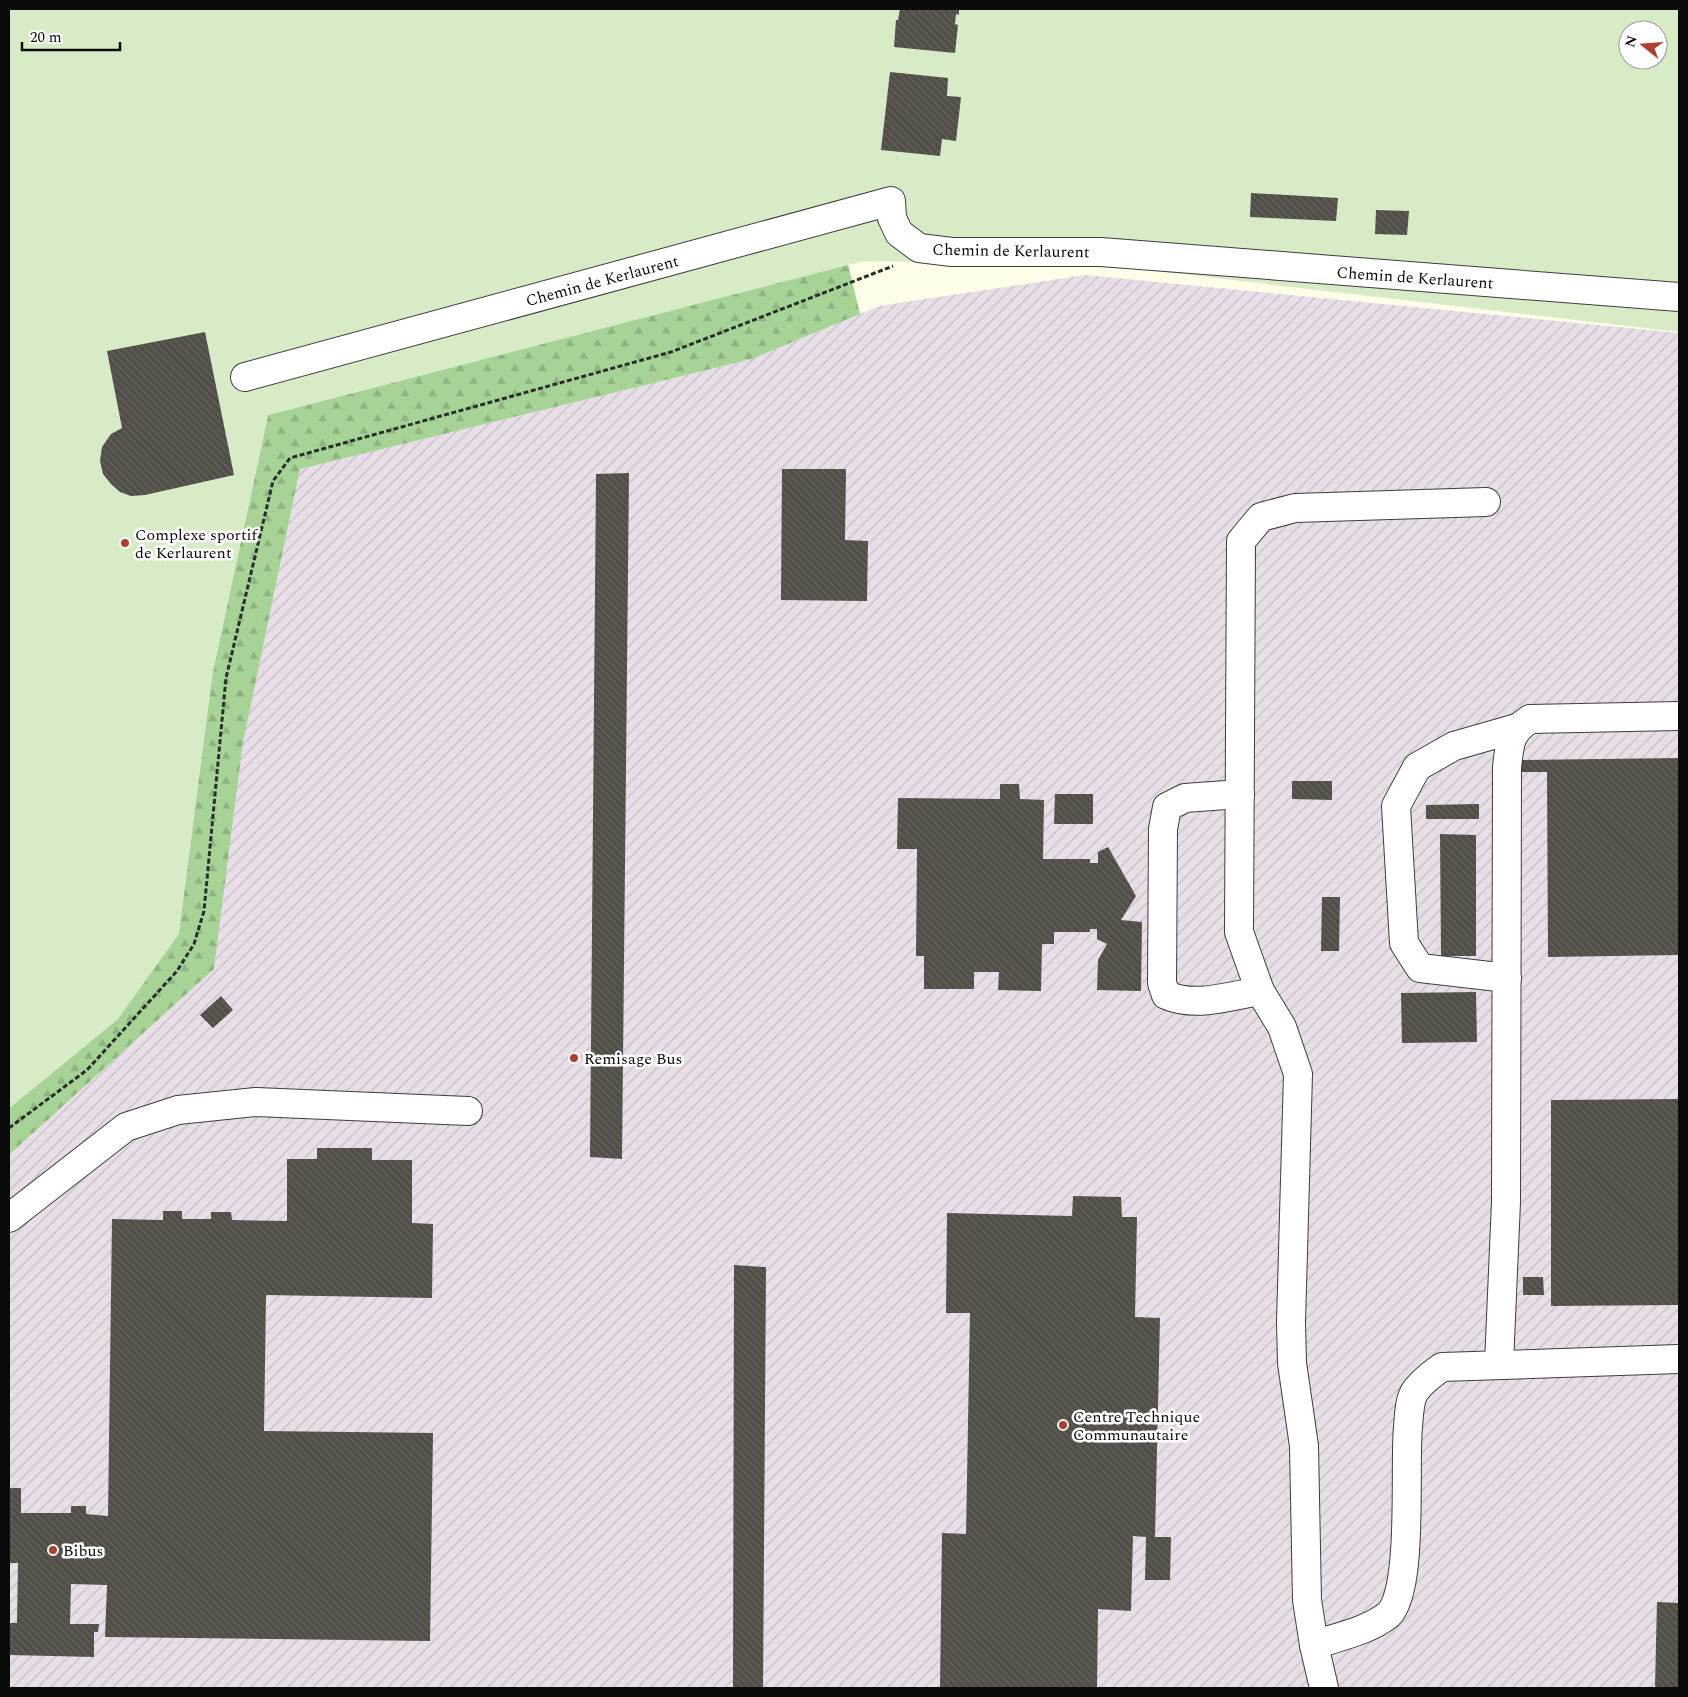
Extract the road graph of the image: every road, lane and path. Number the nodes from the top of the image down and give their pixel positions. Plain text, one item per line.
1 (919, 248) junction
2 (1679, 297) edge
3 (245, 377) dead end
4 (1486, 502) dead end
5 (1679, 716) edge
6 (1516, 728) junction
7 (1240, 794) junction
8 (1507, 978) junction
9 (1260, 991) junction
10 (468, 1111) dead end
11 (9, 1128) edge
12 (9, 1218) edge
13 (1679, 1359) edge
14 (1499, 1364) junction
15 (1314, 1645) junction
16 (1324, 1688) edge

1 - 2 lane, Chemin de Kerlaurent
1 - 3 lane, Chemin de Kerlaurent
1 - 11 path
4 - 7 lane
5 - 6 lane
6 - 8 lane
6 - 8 lane
7 - 9 lane
7 - 9 lane
8 - 14 lane
9 - 15 lane
10 - 12 lane
13 - 14 lane
14 - 15 lane
15 - 16 lane

